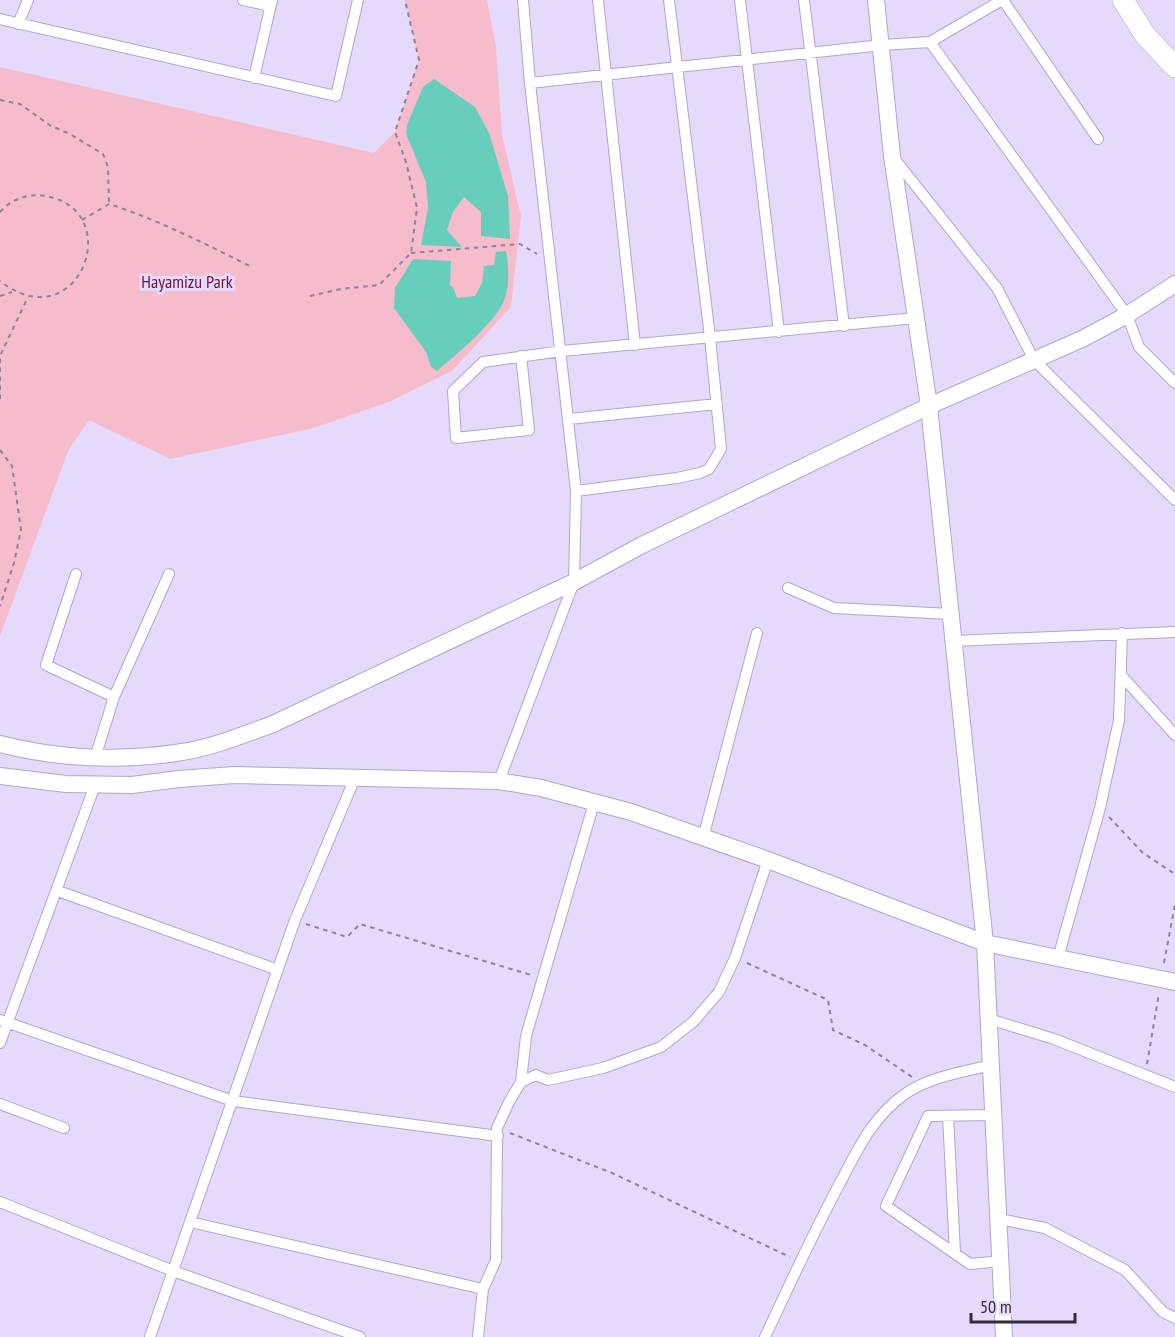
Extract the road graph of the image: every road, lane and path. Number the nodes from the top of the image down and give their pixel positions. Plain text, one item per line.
1 (28, 0) edge
2 (243, 0) edge
3 (358, 0) edge
4 (405, 0) edge
5 (523, 0) edge
6 (598, 0) edge
7 (669, 0) edge
8 (740, 0) edge
9 (804, 0) edge
10 (876, 0) edge
11 (1002, 0) edge
12 (1123, 0) edge
13 (271, 3) edge
14 (0, 20) edge
15 (18, 24) junction
16 (930, 42) junction
17 (882, 45) junction
18 (811, 52) junction
19 (747, 59) junction
20 (677, 67) junction
21 (1175, 68) edge
22 (606, 75) junction
23 (254, 78) junction
24 (530, 83) junction
25 (0, 100) edge
26 (1098, 139) dead end
27 (892, 156) junction
28 (109, 204) junction
29 (0, 212) edge
30 (81, 220) junction
31 (411, 253) junction
32 (551, 262) junction
33 (252, 267) dead end
34 (0, 281) edge
35 (1175, 284) edge
36 (13, 292) junction
37 (0, 296) edge
38 (310, 296) dead end
39 (28, 297) junction
40 (1127, 315) junction
41 (916, 318) junction
42 (844, 326) junction
43 (779, 332) junction
44 (710, 337) junction
45 (635, 345) junction
46 (562, 351) junction
47 (520, 357) junction
48 (1034, 360) junction
49 (1175, 383) edge
50 (0, 399) edge
51 (717, 404) junction
52 (929, 406) junction
53 (568, 419) junction
54 (0, 450) edge
55 (576, 491) junction
56 (1175, 500) edge
57 (76, 574) dead end
58 (170, 574) dead end
59 (574, 582) junction
60 (788, 588) dead end
61 (0, 606) edge
62 (951, 614) junction
63 (757, 633) dead end
64 (1122, 633) junction
65 (1175, 633) edge
66 (953, 642) junction
67 (1121, 675) junction
68 (114, 697) junction
69 (1175, 735) edge
70 (0, 744) edge
71 (95, 758) junction
72 (0, 776) edge
73 (355, 778) junction
74 (499, 781) junction
75 (95, 784) junction
76 (594, 802) junction
77 (1100, 808) junction
78 (703, 838) junction
79 (768, 860) junction
80 (1175, 874) edge
81 (58, 891) junction
82 (295, 920) junction
83 (985, 943) junction
84 (735, 958) junction
85 (1058, 958) junction
86 (278, 970) junction
87 (543, 979) junction
88 (1175, 982) edge
89 (989, 1019) junction
90 (4, 1022) edge
91 (0, 1043) edge
92 (991, 1065) junction
93 (521, 1082) junction
94 (924, 1085) junction
95 (1175, 1088) edge
96 (232, 1101) junction
97 (0, 1104) edge
98 (994, 1115) junction
99 (948, 1116) junction
100 (64, 1128) dead end
101 (497, 1132) junction
102 (0, 1202) edge
103 (999, 1219) junction
104 (190, 1222) junction
105 (955, 1253) junction
106 (1002, 1261) junction
107 (800, 1262) junction
108 (173, 1271) junction
109 (483, 1289) junction
110 (1175, 1318) edge
111 (150, 1337) edge
112 (360, 1337) edge
113 (478, 1337) edge
114 (765, 1337) edge
115 (1004, 1337) edge

1 - 15 street
2 - 13 street
3 - 23 street
4 - 31 path
5 - 24 street
6 - 22 street
7 - 20 street
8 - 19 street
9 - 18 street
10 - 17 street
11 - 16 street
11 - 26 street
12 - 21 highway
13 - 23 street
14 - 15 street
15 - 23 street
16 - 17 street
16 - 40 street
17 - 18 street
17 - 27 street
18 - 19 street
18 - 42 street
19 - 20 street
19 - 43 street
20 - 22 street
20 - 44 street
22 - 24 street
22 - 45 street
24 - 32 street
25 - 28 path
27 - 41 street
27 - 48 street
28 - 30 path
28 - 33 path
29 - 30 path
30 - 39 path
31 - 32 path
31 - 38 path
32 - 46 street
34 - 36 path
35 - 40 street
36 - 37 path
36 - 39 path
39 - 50 path
40 - 48 street
40 - 49 street
41 - 42 street
41 - 52 street
42 - 43 street
43 - 44 street
44 - 45 street
44 - 51 street
45 - 46 street
46 - 47 street
46 - 53 street
47 - 47 street
48 - 52 street
48 - 56 street
51 - 53 street
51 - 55 street
52 - 59 street
52 - 62 street
53 - 55 street
54 - 61 path
55 - 59 street
57 - 68 street
58 - 68 street
59 - 71 street
59 - 74 street
60 - 62 street
62 - 66 street
63 - 78 street
64 - 65 street
64 - 66 street
64 - 67 street
66 - 83 street
67 - 69 street
67 - 77 street
68 - 71 street
70 - 71 street
72 - 75 street
73 - 74 street
73 - 75 street
73 - 82 street
74 - 76 street
75 - 81 street
76 - 78 street
76 - 87 street
77 - 80 path
77 - 85 street
78 - 79 street
79 - 83 street
79 - 84 street
81 - 86 street
81 - 90 street
82 - 86 street
82 - 87 path
83 - 85 street
83 - 89 street
84 - 93 street
84 - 94 path
85 - 88 street
86 - 96 street
87 - 93 street
89 - 92 street
89 - 95 street
90 - 91 street
90 - 96 street
92 - 94 street
92 - 98 street
93 - 101 street
94 - 107 street
96 - 101 street
96 - 104 street
97 - 100 street
98 - 99 street
98 - 103 street
99 - 105 street
99 - 105 street
101 - 107 path
101 - 109 street
102 - 108 street
103 - 106 street
103 - 110 street
104 - 108 street
104 - 109 street
105 - 106 street
106 - 115 street
107 - 114 street
108 - 111 street
108 - 112 street
109 - 113 street

